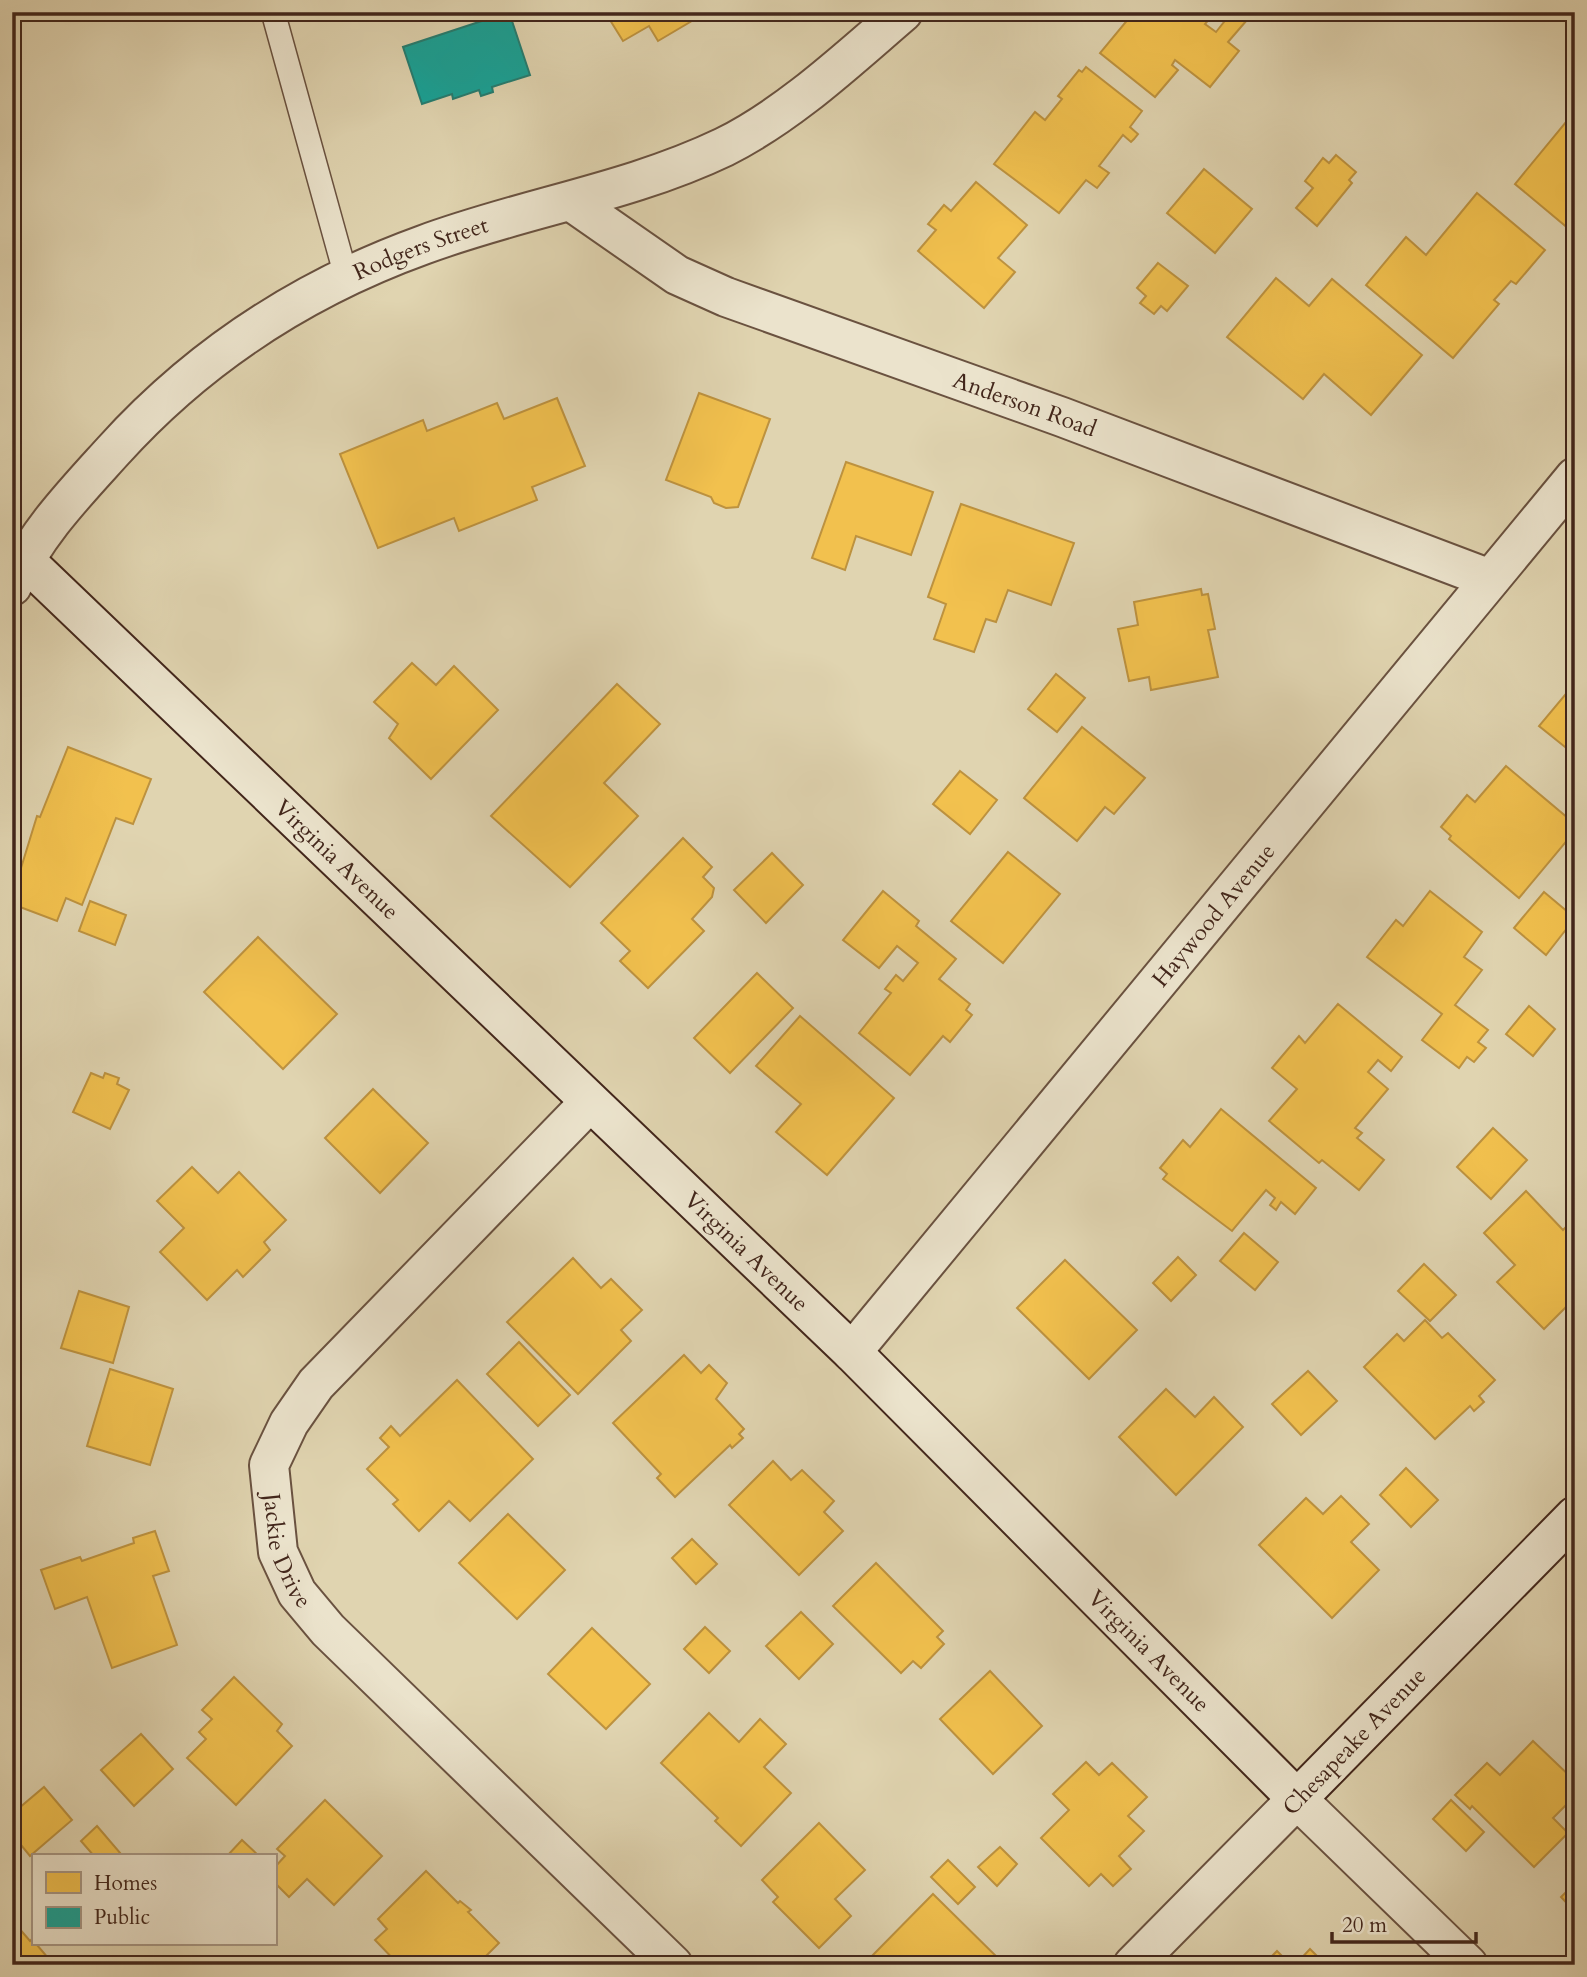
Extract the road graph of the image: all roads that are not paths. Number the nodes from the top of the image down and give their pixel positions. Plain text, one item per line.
1 (273, 12) edge
2 (902, 12) edge
3 (572, 202) junction
4 (346, 276) junction
5 (1575, 477) edge
6 (16, 565) edge
7 (1490, 579) junction
8 (589, 1103) junction
9 (852, 1352) junction
10 (1575, 1516) edge
11 (1297, 1799) junction
12 (673, 1965) edge
13 (1133, 1965) edge
14 (1468, 1965) edge

1 - 4 lane
2 - 3 street, Rodgers Street
3 - 4 street, Rodgers Street
3 - 7 street, Anderson Road
4 - 6 street, Rodgers Street
5 - 7 street, Haywood Avenue
6 - 8 street, Virginia Avenue
7 - 9 street, Haywood Avenue
8 - 9 street, Virginia Avenue
8 - 12 street, Jackie Drive
9 - 11 street, Virginia Avenue
10 - 11 street, Chesapeake Avenue
11 - 13 street, Chesapeake Avenue
11 - 14 street, Virginia Avenue

